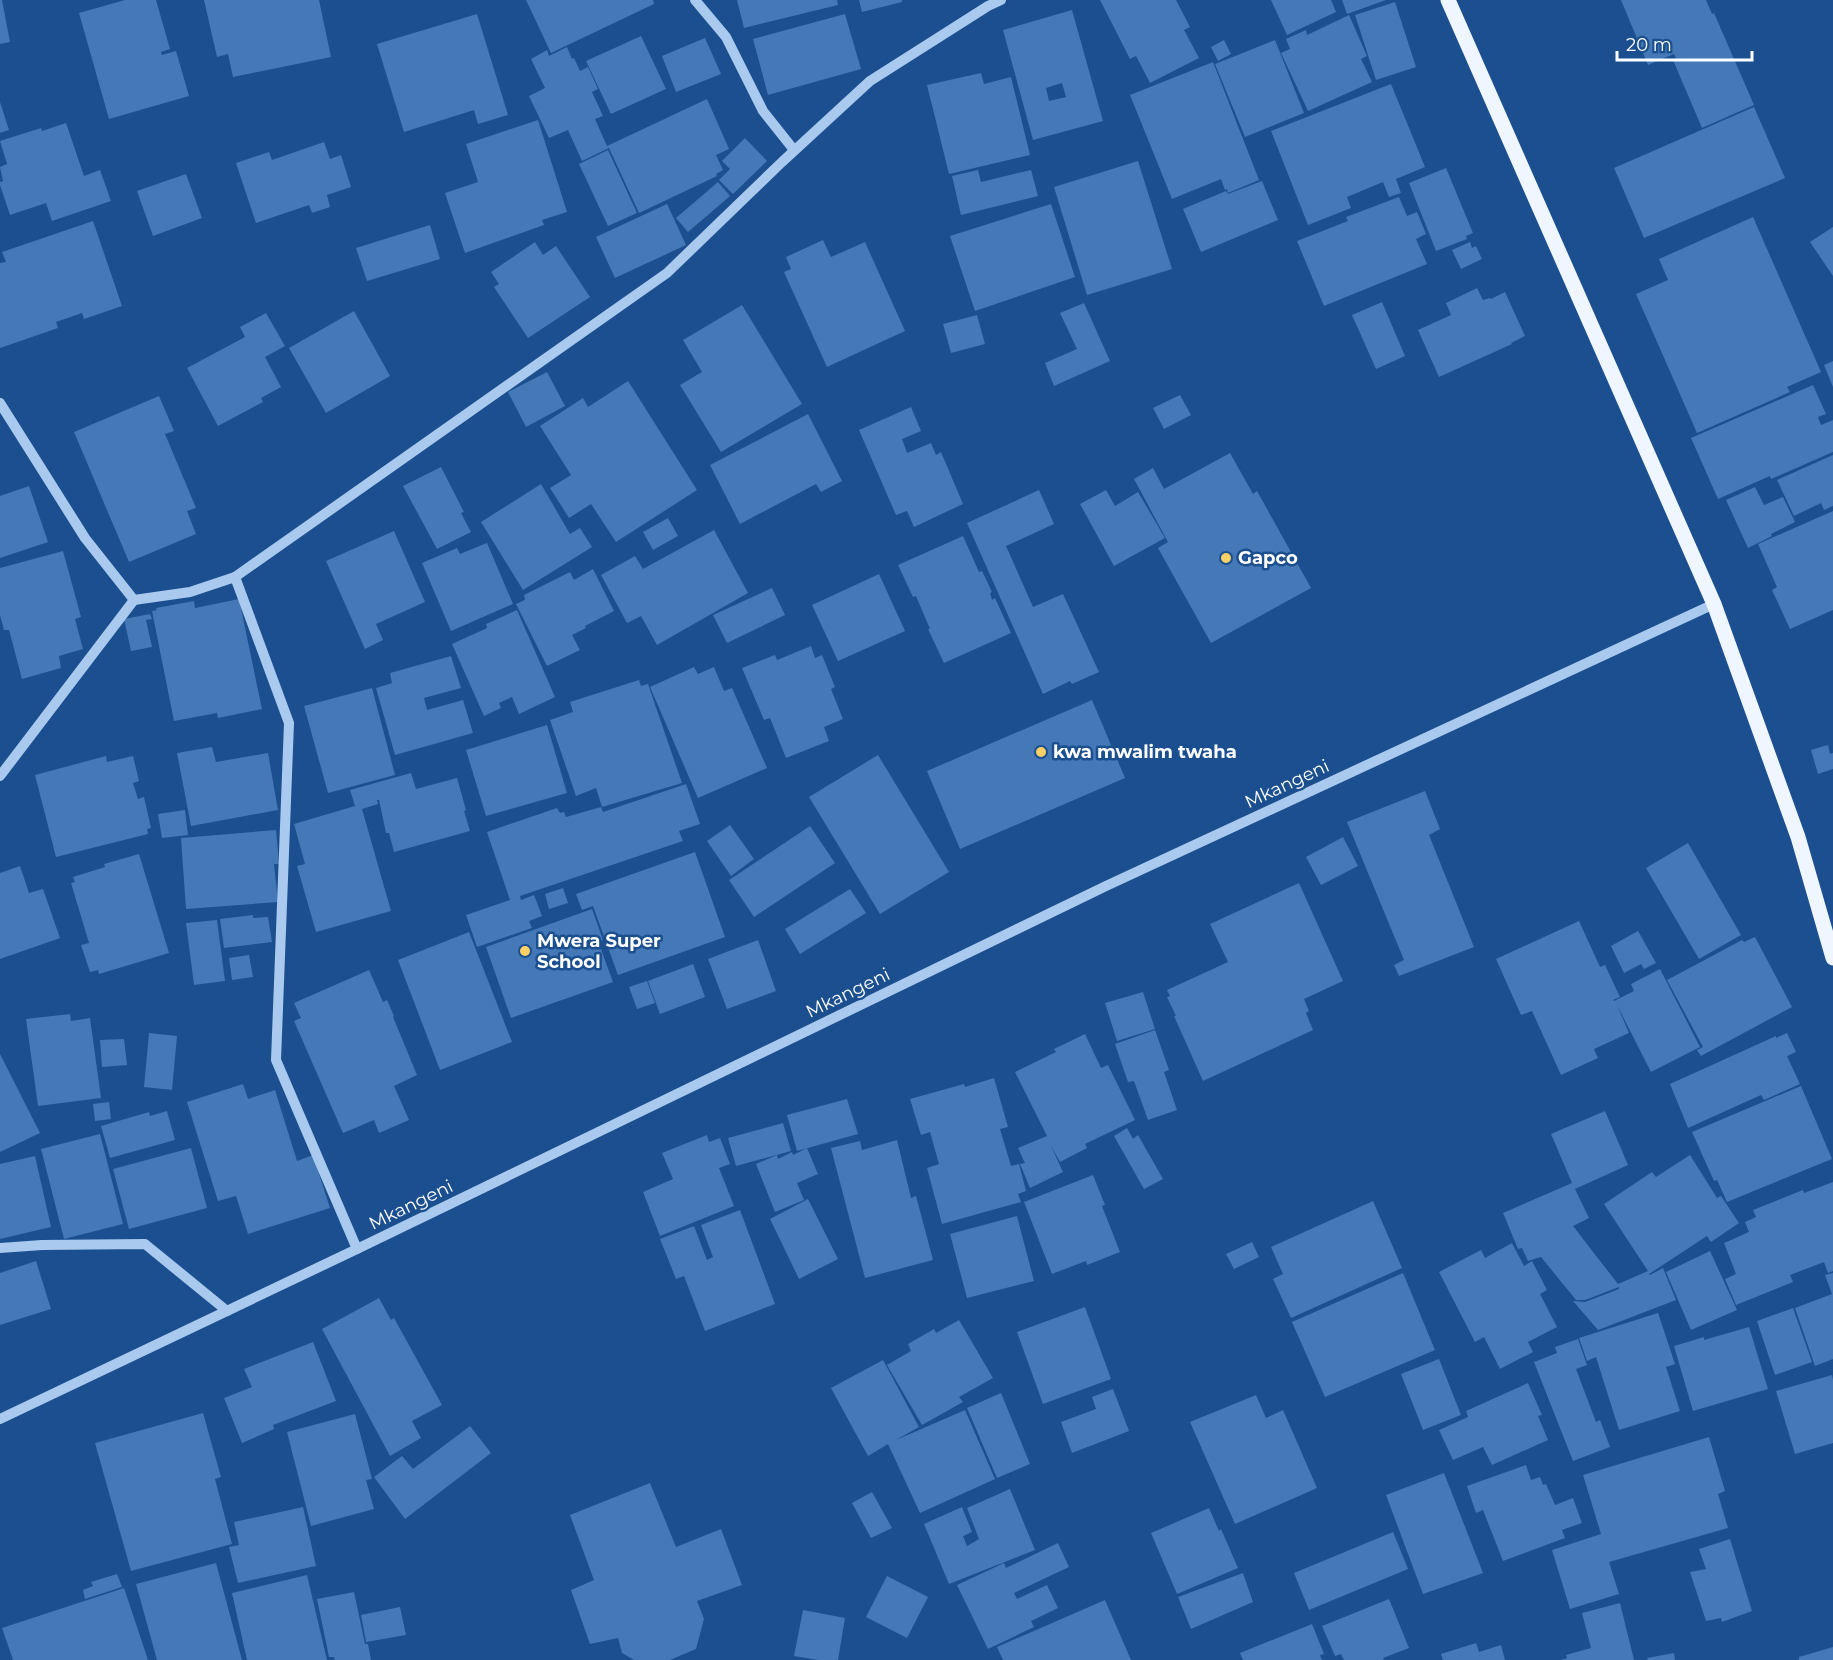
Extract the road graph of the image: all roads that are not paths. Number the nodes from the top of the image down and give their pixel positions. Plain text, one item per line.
1 (695, 0) edge
2 (1001, 0) edge
3 (1448, 0) edge
4 (794, 150) junction
5 (0, 403) edge
6 (235, 576) junction
7 (134, 600) junction
8 (1714, 604) junction
9 (0, 776) edge
10 (1833, 958) edge
11 (0, 1248) edge
12 (357, 1249) junction
13 (227, 1311) junction
14 (0, 1419) edge

1 - 4 street
2 - 4 street
3 - 8 main road
4 - 6 street
5 - 7 street
6 - 7 street
6 - 12 street
7 - 9 street
8 - 10 main road
8 - 12 street, Mkangeni
11 - 13 street
12 - 13 street, Mkangeni
13 - 14 street, Mkangeni

